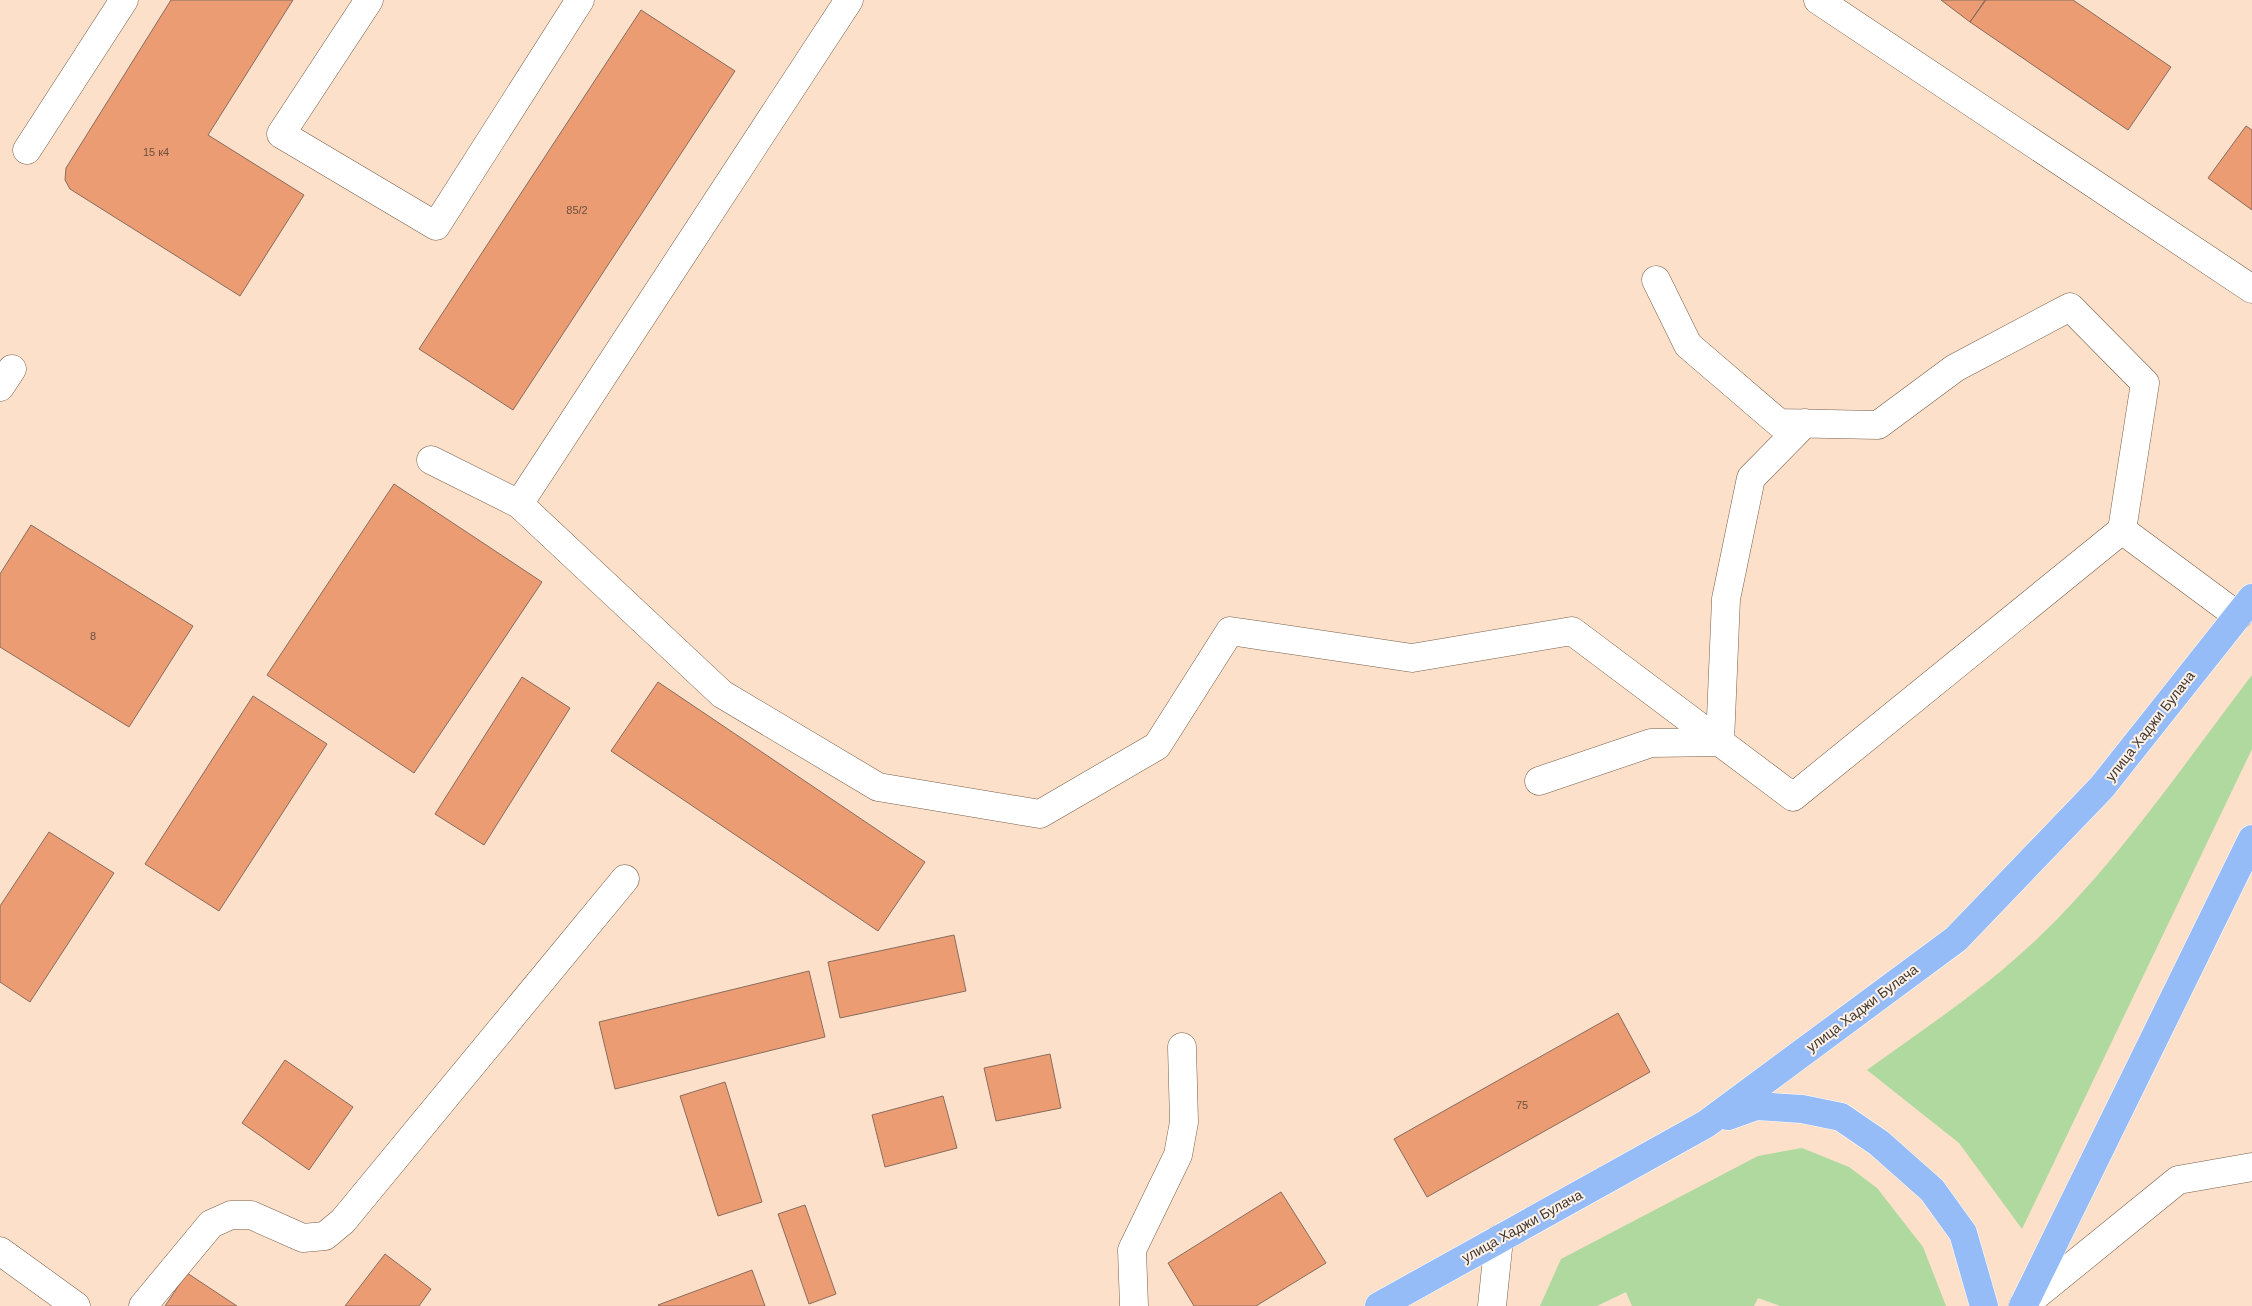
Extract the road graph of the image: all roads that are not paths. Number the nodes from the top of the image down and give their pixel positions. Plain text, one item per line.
1 (124, 0) edge
2 (368, 0) edge
3 (580, 0) edge
4 (850, 0) edge
5 (1818, 0) edge
6 (27, 150) dead end
7 (1656, 280) dead end
8 (2252, 289) edge
9 (1806, 423) junction
10 (431, 460) dead end
11 (519, 504) junction
12 (2122, 530) junction
13 (2245, 607) edge
14 (1720, 742) junction
15 (1540, 781) dead end
16 (2252, 839) edge
17 (625, 879) dead end
18 (1182, 1047) dead end
19 (1706, 1124) junction
20 (2252, 1166) edge
21 (1499, 1239) junction
22 (0, 1251) edge
23 (76, 1306) edge
24 (143, 1306) edge
25 (1134, 1306) edge
26 (1379, 1306) edge
27 (1492, 1306) edge
28 (1984, 1306) edge
29 (2023, 1306) edge

1 - 6 street
2 - 3 street
4 - 11 street
5 - 8 street
7 - 9 street
9 - 12 street
9 - 14 street
10 - 11 street
11 - 14 street
12 - 13 street
12 - 14 street
13 - 19 main road, улица Хаджи Булача
14 - 15 street
16 - 29 main road
17 - 24 street
18 - 25 street
19 - 21 main road, улица Хаджи Булача
19 - 28 main road
20 - 29 street
21 - 26 main road, улица Хаджи Булача
21 - 27 street
22 - 23 street

